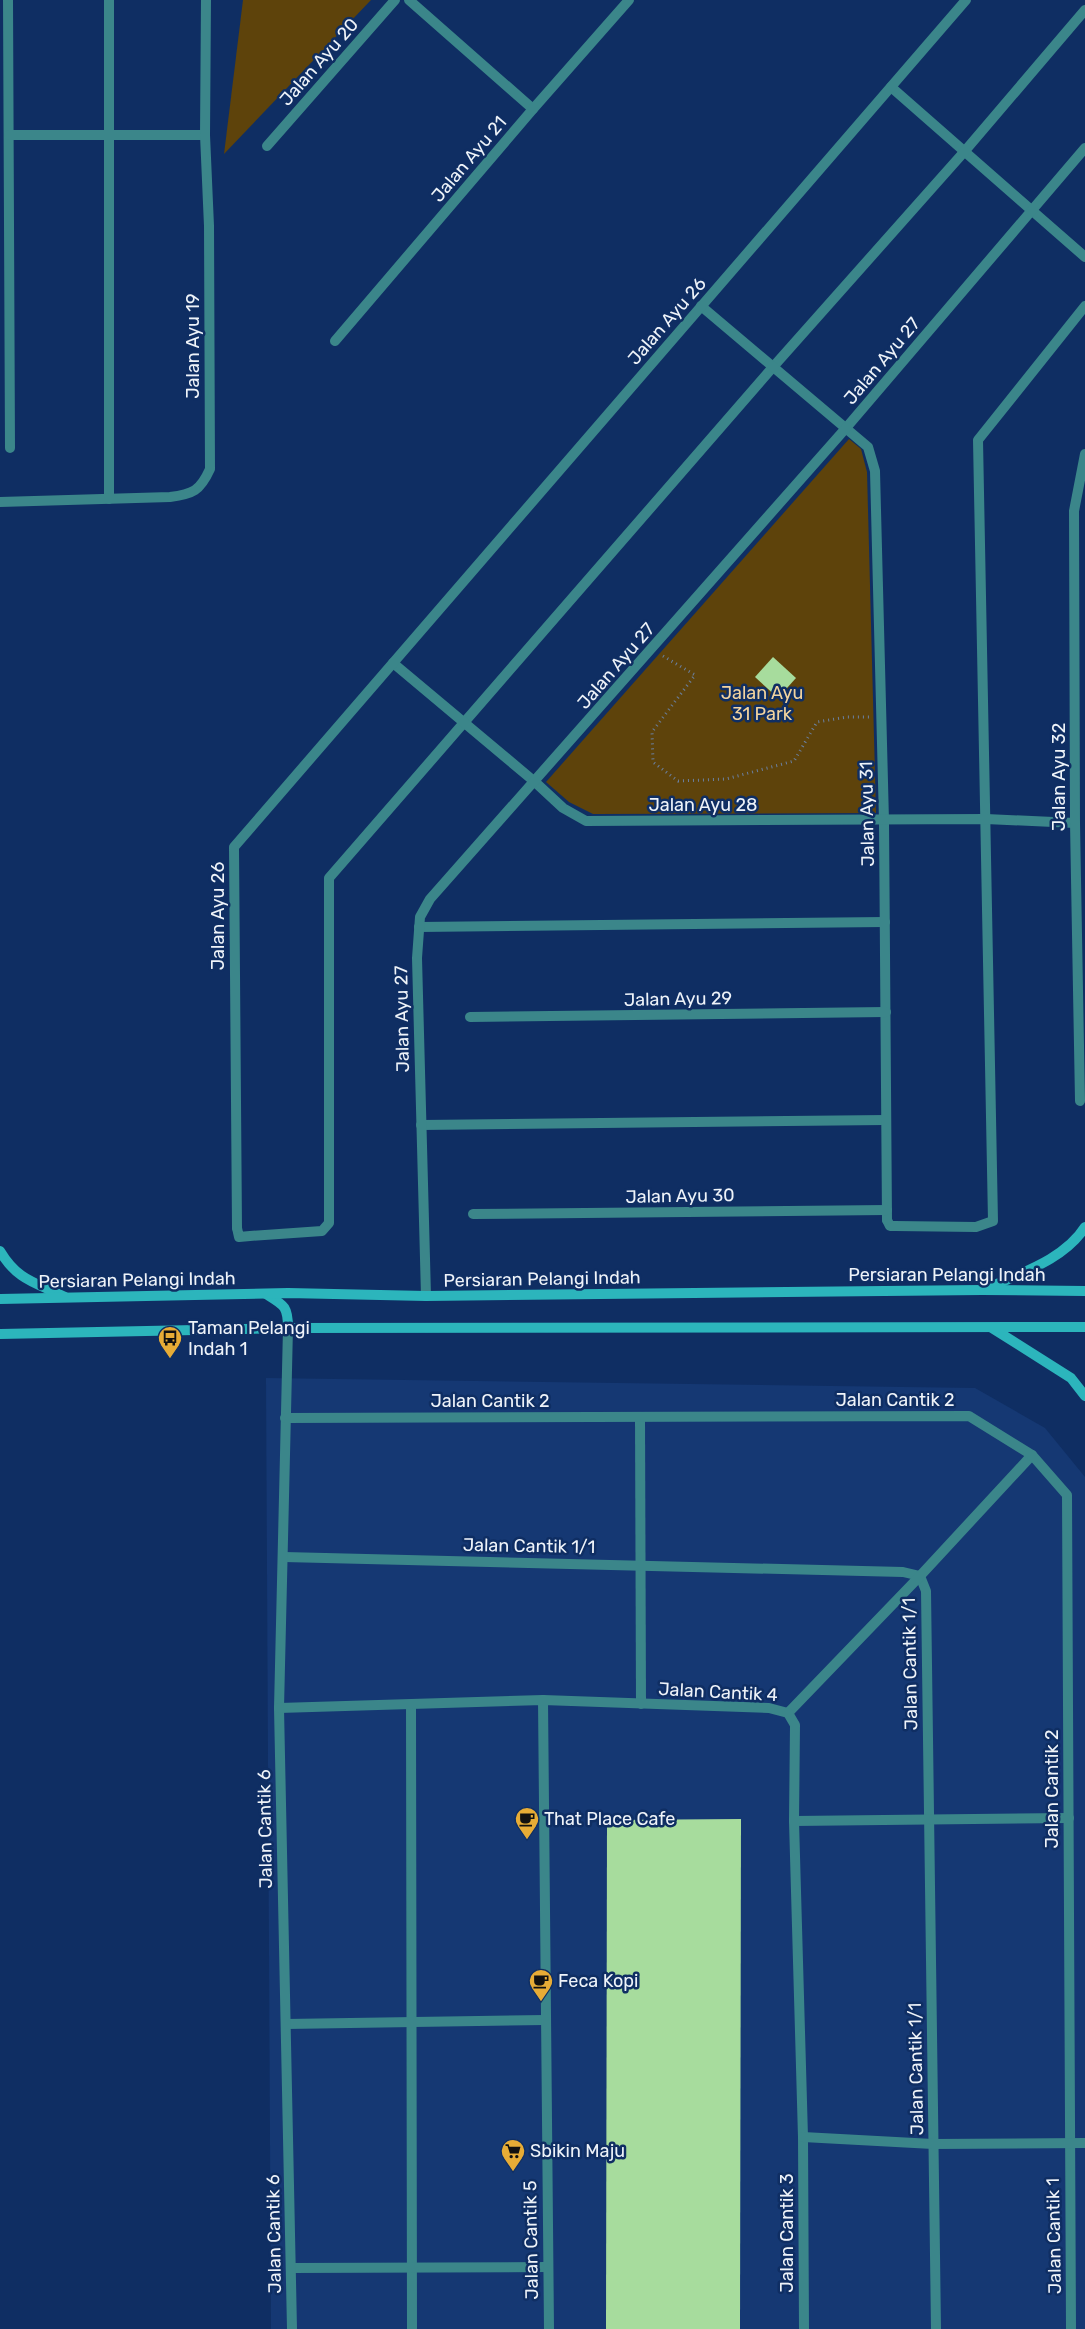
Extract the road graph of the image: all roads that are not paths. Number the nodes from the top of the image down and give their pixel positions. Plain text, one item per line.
1 (8, 0) edge
2 (109, 0) edge
3 (206, 0) edge
4 (395, 0) edge
5 (409, 0) edge
6 (629, 0) edge
7 (966, 0) edge
8 (1085, 10) edge
9 (891, 87) junction
10 (533, 109) junction
11 (110, 134) junction
12 (9, 135) junction
13 (205, 135) junction
14 (267, 146) dead end
15 (1085, 148) edge
16 (964, 152) junction
17 (1031, 210) junction
18 (1085, 257) edge
19 (701, 306) junction
20 (1085, 306) edge
21 (335, 341) dead end
22 (773, 367) junction
23 (846, 428) junction
24 (10, 448) dead end
25 (1085, 454) edge
26 (109, 499) junction
27 (0, 502) edge
28 (393, 663) junction
29 (464, 722) junction
30 (535, 782) junction
31 (986, 819) junction
32 (884, 820) junction
33 (1075, 823) junction
34 (885, 922) junction
35 (419, 927) junction
36 (886, 1012) junction
37 (470, 1017) dead end
38 (1080, 1101) dead end
39 (886, 1120) junction
40 (421, 1124) junction
41 (473, 1214) dead end
42 (887, 1215) junction
43 (1085, 1227) edge
44 (0, 1251) edge
45 (982, 1290) junction
46 (1085, 1291) edge
47 (265, 1294) junction
48 (426, 1296) junction
49 (65, 1297) junction
50 (0, 1299) edge
51 (1085, 1327) edge
52 (288, 1328) junction
53 (992, 1328) junction
54 (0, 1334) edge
55 (1085, 1396) edge
56 (640, 1417) junction
57 (285, 1418) junction
58 (1032, 1455) junction
59 (284, 1557) junction
60 (640, 1566) junction
61 (920, 1576) junction
62 (543, 1700) junction
63 (641, 1704) junction
64 (411, 1705) junction
65 (279, 1708) junction
66 (788, 1713) junction
67 (1068, 1818) junction
68 (929, 1819) junction
69 (794, 1821) junction
70 (546, 2020) junction
71 (412, 2022) junction
72 (286, 2024) junction
73 (803, 2137) junction
74 (1085, 2143) edge
75 (933, 2144) junction
76 (1070, 2144) junction
77 (548, 2267) junction
78 (291, 2268) junction
79 (412, 2268) junction
80 (292, 2329) edge
81 (412, 2329) edge
82 (548, 2329) edge
83 (804, 2329) edge
84 (936, 2329) edge
85 (1072, 2329) edge

1 - 12 street
2 - 11 street
3 - 13 street, Jalan Ayu 19
4 - 14 street, Jalan Ayu 20
5 - 10 street
6 - 10 street, Jalan Ayu 21
7 - 9 street, Jalan Ayu 26
8 - 16 street
9 - 16 street
9 - 19 street, Jalan Ayu 26
10 - 21 street, Jalan Ayu 21
11 - 12 street
11 - 13 street
11 - 26 street
12 - 24 street
13 - 26 street, Jalan Ayu 19
15 - 17 street, Jalan Ayu 27
16 - 17 street
16 - 22 street
17 - 18 street
17 - 23 street, Jalan Ayu 27
19 - 22 street, Jalan Ayu 31
19 - 28 street, Jalan Ayu 26
20 - 31 street
22 - 23 street, Jalan Ayu 31
22 - 29 street
23 - 30 street, Jalan Ayu 27
23 - 32 street, Jalan Ayu 31
25 - 33 street, Jalan Ayu 32
26 - 27 street, Jalan Ayu 19
28 - 29 street
28 - 29 street, Jalan Ayu 26
29 - 30 street
30 - 32 street, Jalan Ayu 28
30 - 35 street, Jalan Ayu 27
31 - 32 street, Jalan Ayu 28
31 - 33 street, Jalan Ayu 28
31 - 42 street, Jalan Ayu 30
32 - 34 street, Jalan Ayu 31
33 - 38 street, Jalan Ayu 32
34 - 35 street
34 - 36 street, Jalan Ayu 31
35 - 40 street, Jalan Ayu 27
36 - 37 street, Jalan Ayu 29
36 - 39 street, Jalan Ayu 31
39 - 40 street
39 - 42 street, Jalan Ayu 31
40 - 48 street, Jalan Ayu 27
41 - 42 street, Jalan Ayu 30
43 - 45 main road
44 - 49 main road
45 - 46 main road, Persiaran Pelangi Indah
45 - 48 main road, Persiaran Pelangi Indah
47 - 48 main road, Persiaran Pelangi Indah
47 - 49 main road, Persiaran Pelangi Indah
47 - 52 main road
49 - 50 main road, Persiaran Pelangi Indah
51 - 53 main road
52 - 53 main road
52 - 54 main road
52 - 57 street, Jalan Cantik 6
53 - 55 main road
56 - 57 street, Jalan Cantik 2
56 - 58 street, Jalan Cantik 2
56 - 60 street
57 - 59 street, Jalan Cantik 6
58 - 61 street
58 - 67 street, Jalan Cantik 2
59 - 60 street, Jalan Cantik 1/1
59 - 65 street, Jalan Cantik 6
60 - 61 street, Jalan Cantik 1/1
60 - 63 street
61 - 66 street
61 - 68 street, Jalan Cantik 1/1
62 - 63 street, Jalan Cantik 4
62 - 64 street, Jalan Cantik 4
62 - 70 street, Jalan Cantik 5
63 - 66 street, Jalan Cantik 4
64 - 65 street, Jalan Cantik 4
64 - 71 street
65 - 72 street, Jalan Cantik 6
66 - 69 street, Jalan Cantik 4
67 - 68 street
67 - 76 street, Jalan Cantik 2
68 - 69 street
68 - 75 street, Jalan Cantik 1/1
69 - 73 street, Jalan Cantik 4
70 - 71 street
70 - 77 street, Jalan Cantik 5
71 - 72 street
71 - 79 street
72 - 78 street, Jalan Cantik 6
73 - 75 street
73 - 83 street, Jalan Cantik 3
74 - 76 street
75 - 76 street
75 - 84 street, Jalan Cantik 1/1
76 - 85 street, Jalan Cantik 1
77 - 79 street
77 - 82 street, Jalan Cantik 5
78 - 79 street
78 - 80 street, Jalan Cantik 6
79 - 81 street

